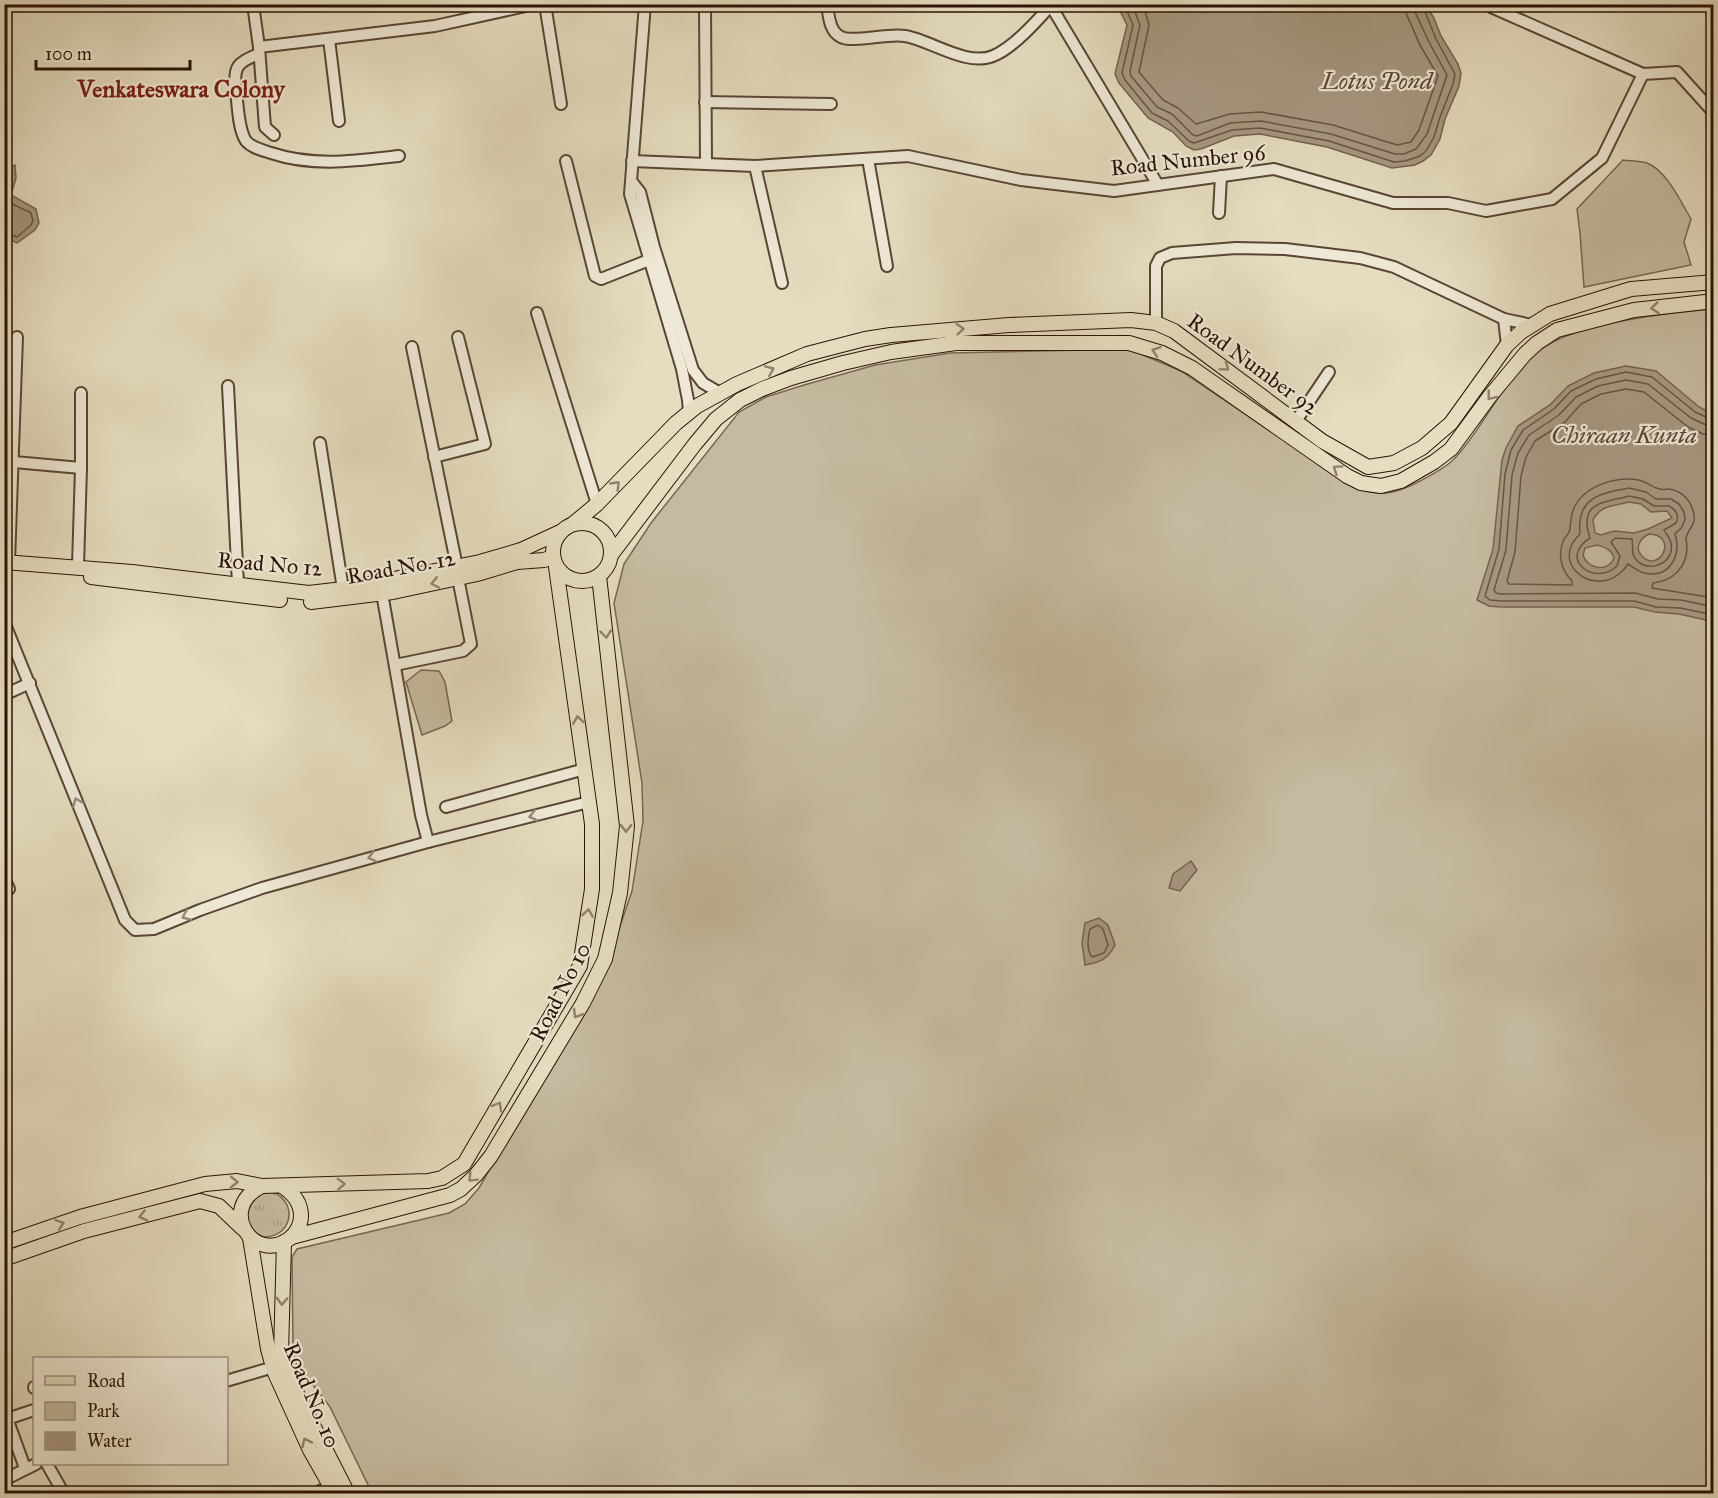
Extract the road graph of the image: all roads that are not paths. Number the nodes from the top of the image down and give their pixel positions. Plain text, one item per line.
1 (253, 4) edge
2 (535, 4) edge
3 (545, 4) edge
4 (645, 4) edge
5 (705, 4) edge
6 (827, 4) edge
7 (1051, 5) edge
8 (1491, 7) dead end
9 (329, 39) junction
10 (259, 50) junction
11 (1643, 74) junction
12 (705, 102) junction
13 (561, 104) dead end
14 (831, 104) dead end
15 (1713, 113) edge
16 (339, 121) dead end
17 (274, 135) dead end
18 (399, 156) dead end
19 (868, 159) junction
20 (567, 161) dead end
21 (632, 161) junction
22 (706, 164) junction
23 (756, 166) junction
24 (1221, 176) junction
25 (632, 182) junction
26 (1158, 184) junction
27 (1219, 213) dead end
28 (649, 260) junction
29 (887, 266) dead end
30 (1713, 282) edge
31 (782, 283) dead end
32 (1713, 301) edge
33 (537, 313) dead end
34 (1504, 320) junction
35 (1156, 323) junction
36 (1009, 325) junction
37 (1532, 325) junction
38 (17, 337) dead end
39 (458, 337) dead end
40 (1009, 343) junction
41 (1507, 345) junction
42 (412, 347) dead end
43 (807, 354) junction
44 (812, 372) junction
45 (1329, 372) dead end
46 (228, 386) dead end
47 (81, 393) dead end
48 (720, 393) junction
49 (688, 413) junction
50 (1296, 422) junction
51 (320, 443) dead end
52 (434, 457) junction
53 (14, 462) junction
54 (81, 468) junction
55 (597, 504) junction
56 (573, 524) junction
57 (561, 532) junction
58 (611, 555) junction
59 (554, 562) junction
60 (6, 565) edge
61 (78, 566) junction
62 (457, 572) junction
63 (599, 576) junction
64 (238, 584) junction
65 (343, 589) junction
66 (382, 593) junction
67 (4, 622) edge
68 (395, 665) junction
69 (30, 683) junction
70 (4, 695) edge
71 (585, 769) junction
72 (589, 802) junction
73 (446, 807) dead end
74 (428, 842) junction
75 (442, 1178) junction
76 (262, 1186) junction
77 (282, 1186) junction
78 (450, 1195) junction
79 (247, 1233) junction
80 (288, 1240) junction
81 (4, 1243) edge
82 (4, 1259) edge
83 (274, 1367) junction
84 (228, 1380) edge
85 (33, 1410) edge
86 (5, 1416) edge
87 (48, 1465) edge
88 (31, 1466) edge
89 (4, 1480) edge
90 (333, 1490) edge
91 (64, 1494) edge
92 (314, 1494) edge
93 (348, 1494) edge

1 - 10 street
2 - 9 street
3 - 13 street
4 - 21 street
5 - 12 street
6 - 7 street
7 - 26 street
8 - 11 street
9 - 10 street
9 - 16 street
10 - 17 street
10 - 18 street
11 - 15 street
11 - 24 street, Road Number 96
12 - 14 street
12 - 22 street
19 - 23 street, Road Number 96
19 - 26 street, Road Number 96
19 - 29 street
20 - 28 street
21 - 22 street, Road Number 96
21 - 25 street
22 - 23 street, Road Number 96
23 - 31 street
24 - 26 street, Road Number 96
24 - 27 street
25 - 28 street
25 - 48 street
28 - 49 street
30 - 37 main road, Road Number 92
32 -> 40 main road, Road Number 92
33 - 55 street
34 - 35 street
34 - 37 street
34 - 41 street
35 - 36 main road, Road Number 92
35 -> 50 main road, Road Number 92
36 - 40 main road
43 -> 36 main road, Road Number 92
37 - 41 main road, Road Number 92
38 - 53 street
39 - 52 street
40 - 44 main road, Road Number 92
41 - 50 main road, Road Number 92
42 - 52 street
43 - 44 main road
48 -> 43 main road, Road Number 92
44 - 58 main road, Road Number 92
45 - 50 street
46 - 64 street
47 - 54 street
48 - 49 main road, Road Number 92
55 -> 49 main road, Road Number 92
51 - 65 street
52 - 62 street
53 - 54 street
53 - 60 street
54 - 61 street
55 - 56 main road, Road Number 92
56 - 57 main road
56 - 58 main road
57 - 59 main road
57 - 62 main road, Road No 12
58 - 63 main road
59 - 62 main road, Road No. 12
59 - 63 main road
71 -> 59 main road, Road No 10
60 - 61 main road, Road No 12
60 - 66 main road, Road No. 12
61 - 64 main road, Road No 12
62 - 65 main road, Road No 12
62 -> 66 main road, Road No. 12
62 - 68 street
63 -> 78 main road, Road No 10
64 - 65 main road, Road No 12
66 - 68 street
67 - 69 street
68 - 74 street
69 - 70 street
74 -> 69 street
71 - 72 main road, Road No 10
71 - 73 street
72 -> 74 street
75 -> 72 main road, Road No 10
77 -> 75 main road, Road No 10
75 - 78 main road
76 - 77 main road
76 - 79 main road
81 -> 76 main road
77 - 80 main road
78 - 80 main road, Road No 10
79 - 80 main road
79 -> 82 main road
79 - 83 main road, Road No. 10
80 -> 93 main road, Road No. 10
83 - 84 street
90 -> 83 main road, Road No. 10
85 - 86 street
86 - 88 street
87 - 91 street
88 - 89 street
90 - 92 street

